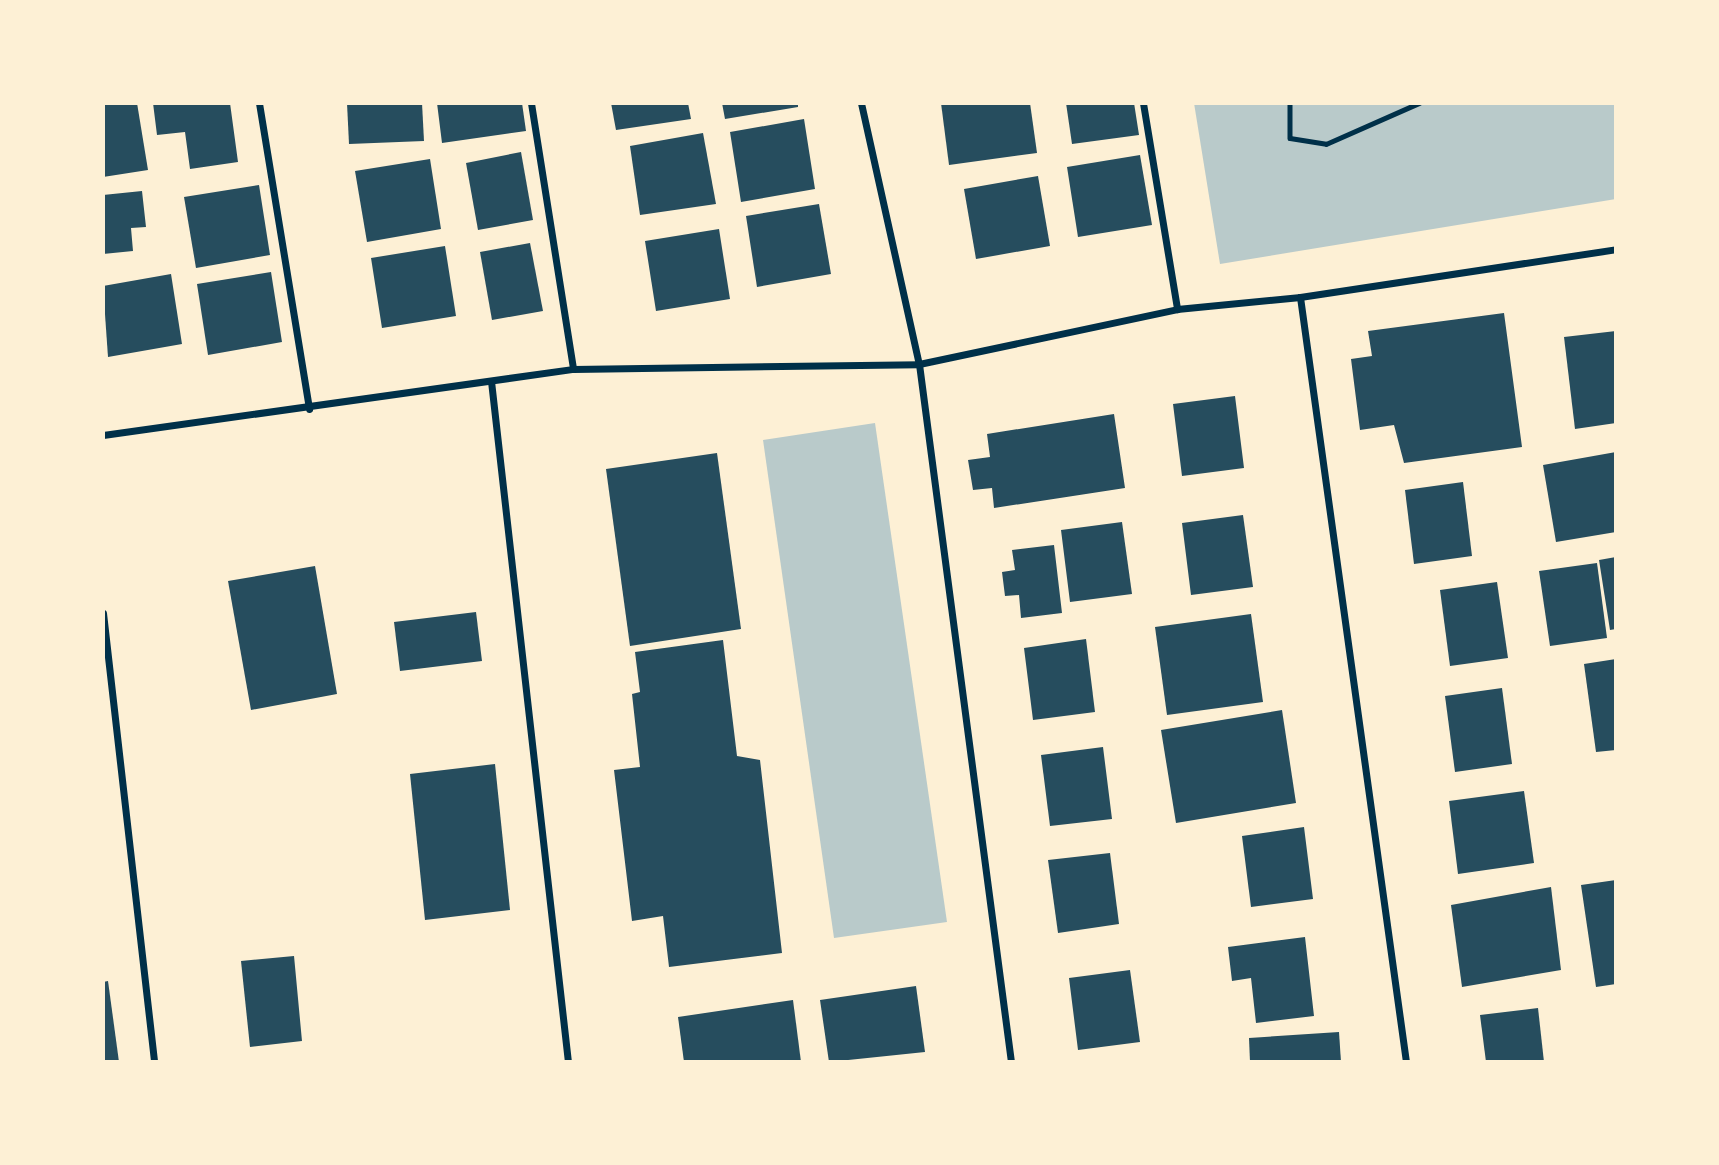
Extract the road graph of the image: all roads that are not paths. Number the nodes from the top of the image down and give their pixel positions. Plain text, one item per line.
1 (259, 103) edge
2 (531, 103) edge
3 (862, 103) edge
4 (1143, 103) edge
5 (1616, 249) edge
6 (1300, 297) junction
7 (1177, 309) junction
8 (919, 364) junction
9 (573, 369) junction
10 (491, 381) junction
11 (309, 409) junction
12 (103, 435) edge
13 (103, 612) edge
14 (154, 1062) edge
15 (568, 1062) edge
16 (1011, 1062) edge
17 (1406, 1062) edge

1 - 11 street
2 - 9 street
3 - 8 street
4 - 7 street
5 - 6 street
6 - 7 street
6 - 17 street
7 - 8 street
8 - 9 street
8 - 16 street
9 - 10 street
10 - 11 street
10 - 15 street
11 - 12 street
13 - 14 street

